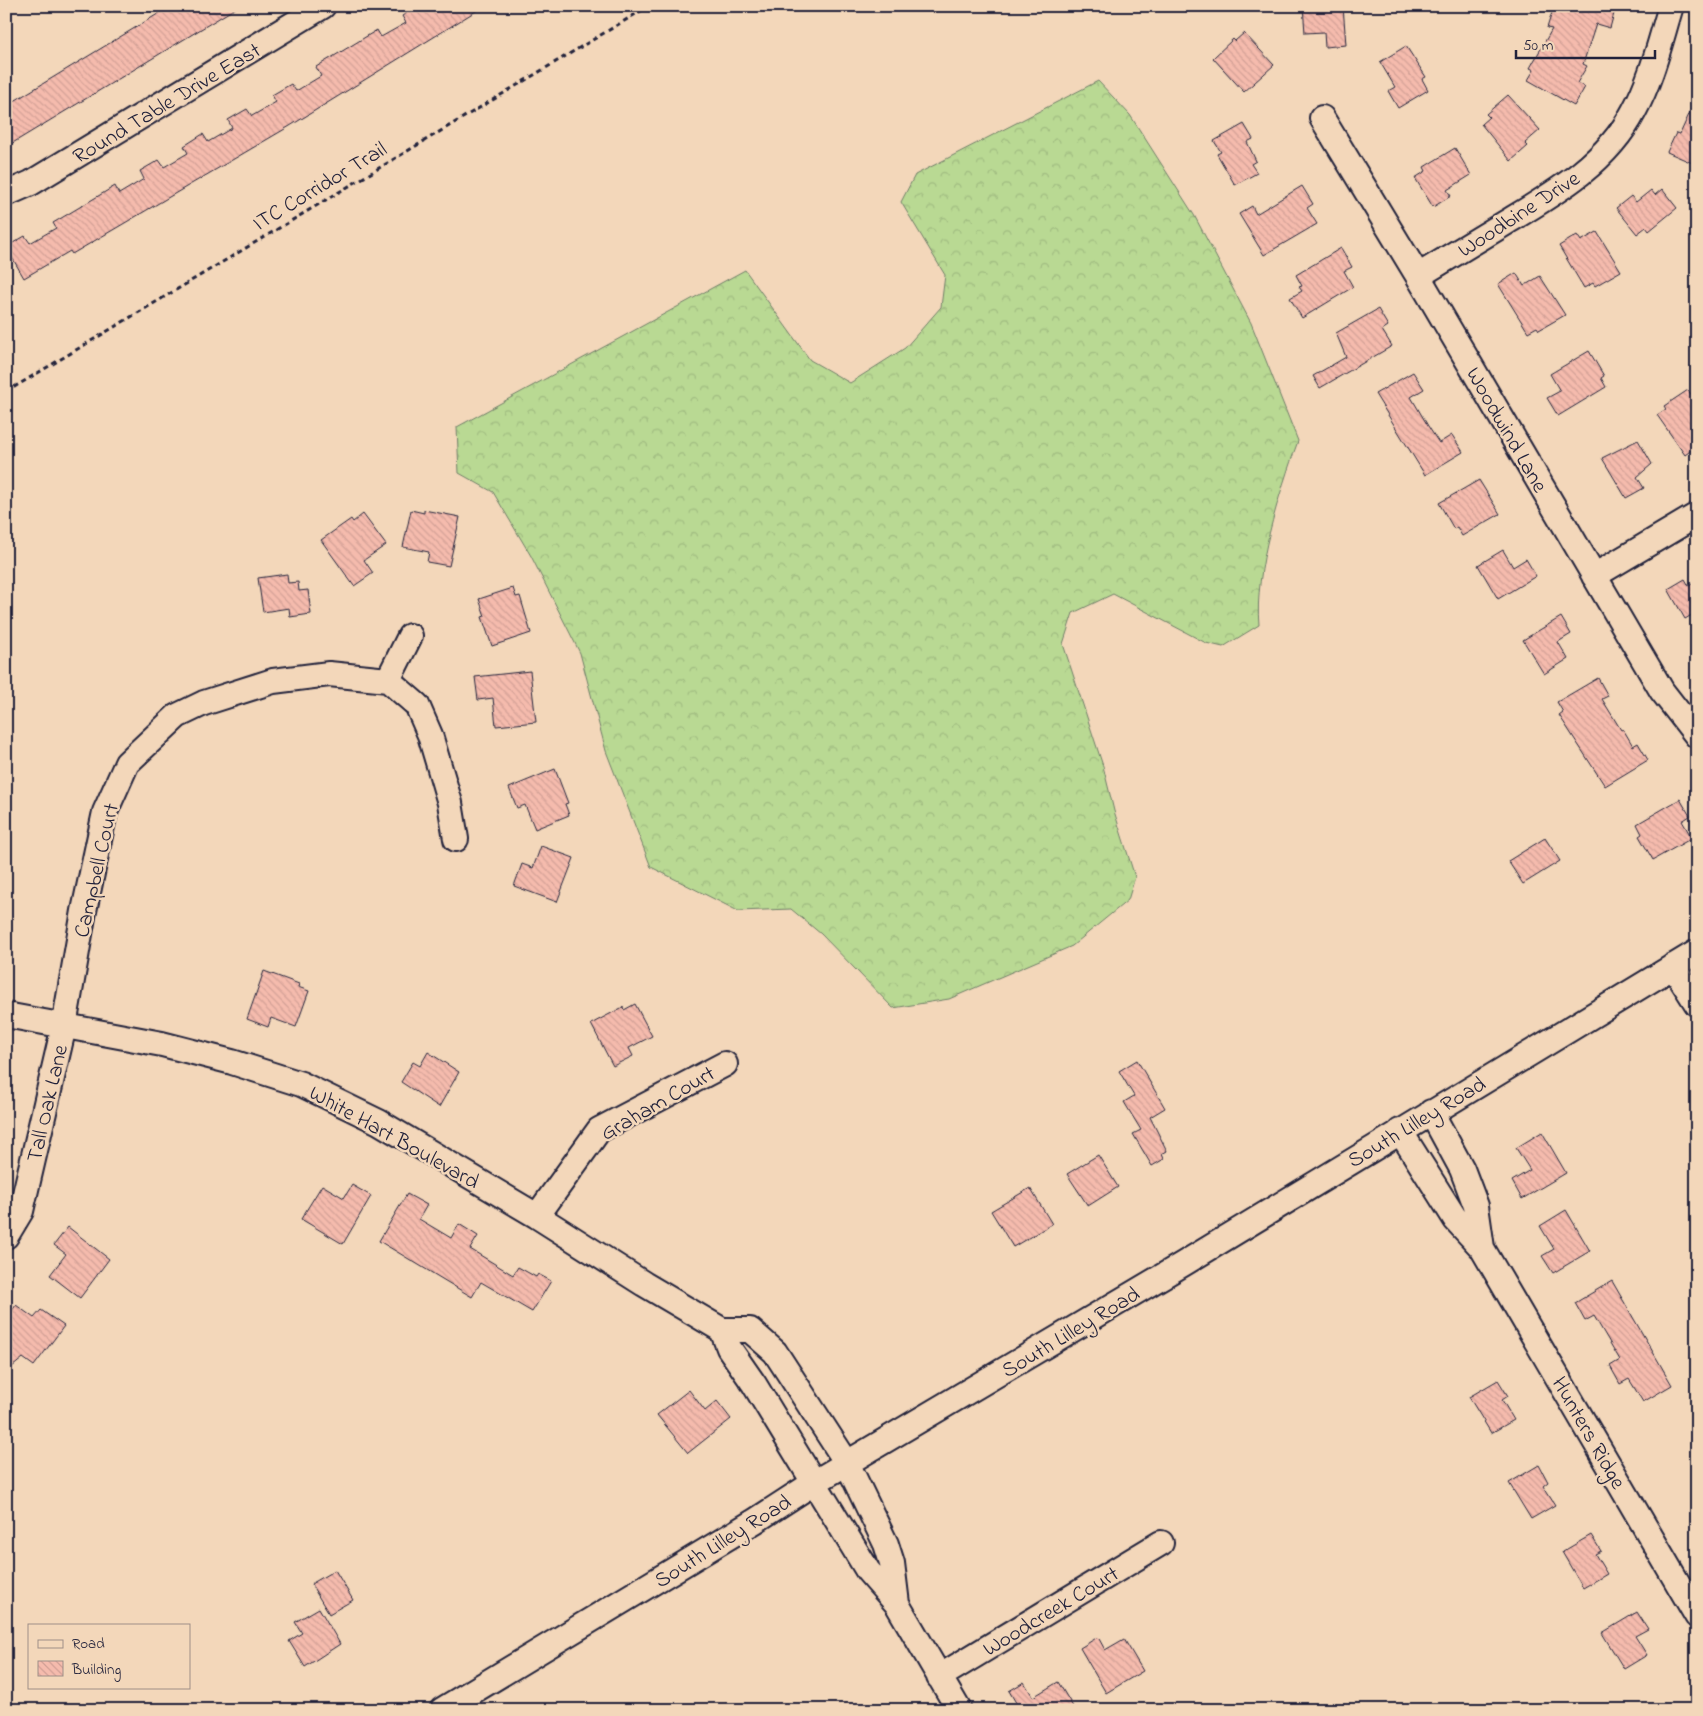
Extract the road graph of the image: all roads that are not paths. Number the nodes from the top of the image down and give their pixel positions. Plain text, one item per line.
1 (323, 6) edge
2 (1671, 6) edge
3 (1322, 118) dead end
4 (6, 194) edge
5 (1418, 276) junction
6 (1697, 514) edge
7 (1594, 576) junction
8 (410, 636) dead end
9 (388, 680) junction
10 (1697, 736) edge
11 (456, 839) dead end
12 (1697, 952) edge
13 (1674, 966) junction
14 (1697, 1004) edge
15 (6, 1015) edge
16 (64, 1026) junction
17 (725, 1064) dead end
18 (1431, 1112) junction
19 (1400, 1131) junction
20 (537, 1216) junction
21 (6, 1236) edge
22 (1482, 1248) junction
23 (722, 1330) junction
24 (848, 1464) junction
25 (815, 1482) junction
26 (1161, 1543) dead end
27 (897, 1604) junction
28 (1697, 1616) edge
29 (939, 1677) junction
30 (442, 1710) edge
31 (959, 1710) edge

1 - 4 street, Round Table Drive East
2 - 5 street, Woodbine Drive
3 - 5 street, Woodwind Lane
5 - 7 street, Woodwind Lane
6 - 7 street
7 - 10 street, Woodwind Lane
8 - 9 street
9 - 11 street
9 - 16 street, Campbell Court
12 - 13 street, South Lilley Road
13 - 14 street
13 - 18 street, South Lilley Road
15 - 16 street, White Hart Boulevard
16 - 20 street, White Hart Boulevard
16 - 21 street, Tall Oak Lane
17 - 20 street, Graham Court
18 - 19 street, South Lilley Road
18 - 22 street, Hunters Ridge
19 - 22 street, Hunters Ridge
19 - 24 street, South Lilley Road
20 - 23 street, White Hart Boulevard
22 - 28 street, Hunters Ridge
23 - 24 street
23 - 25 street
24 - 25 street, South Lilley Road
24 - 27 street
25 - 27 street
25 - 30 street, South Lilley Road
26 - 29 street, Woodcreek Court
27 - 29 street
29 - 31 street

